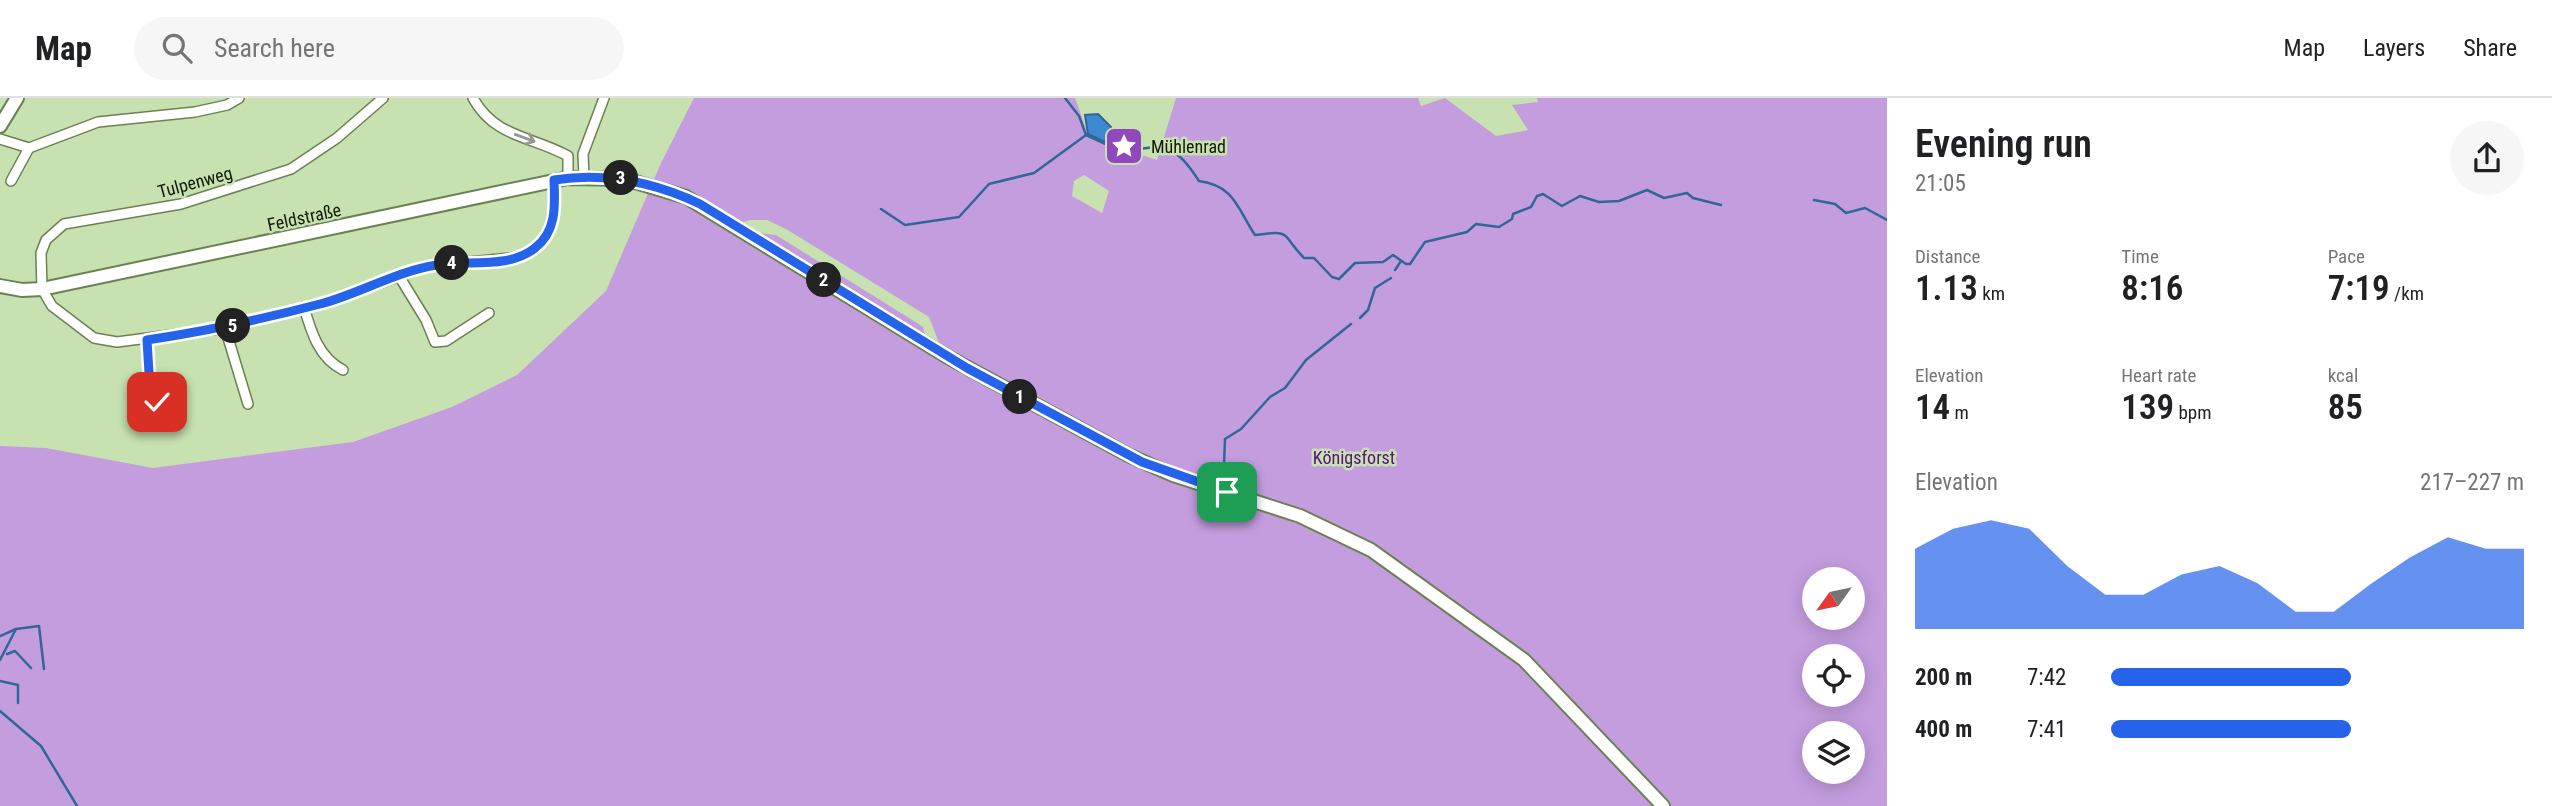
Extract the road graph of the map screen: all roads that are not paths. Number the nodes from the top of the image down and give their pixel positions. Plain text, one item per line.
1 (18, 98) edge
2 (239, 98) edge
3 (383, 98) edge
4 (473, 98) edge
5 (604, 98) edge
6 (0, 126) edge
7 (0, 139) edge
8 (29, 148) junction
9 (583, 155) junction
10 (568, 156) junction
11 (584, 177) junction
12 (561, 179) junction
13 (11, 181) dead end
14 (399, 276) junction
15 (0, 286) edge
16 (42, 289) junction
17 (304, 307) junction
18 (489, 313) dead end
19 (225, 328) junction
20 (147, 340) junction
21 (343, 370) dead end
22 (248, 404) dead end
23 (162, 417) dead end
24 (1663, 806) edge

1 - 6 main road
2 - 8 street
3 - 16 street, Tulpenweg
4 -> 10 street
5 - 9 street
7 - 8 street
8 - 13 street
9 - 10 street
9 - 11 street
10 - 12 street
11 - 12 main road, Feldstraße
11 - 24 main road, Feldstraße
12 - 14 street
12 - 16 main road, Feldstraße
14 - 17 street
14 - 18 street
15 - 16 main road, Feldstraße
16 - 20 street
17 - 19 street
17 - 21 street
19 - 20 street
19 - 22 street
20 - 23 street

